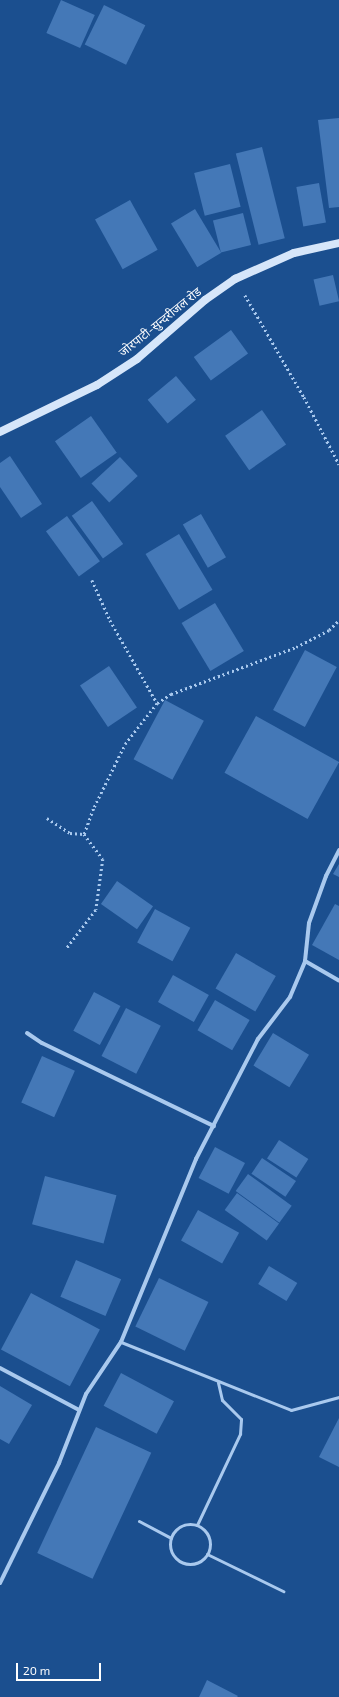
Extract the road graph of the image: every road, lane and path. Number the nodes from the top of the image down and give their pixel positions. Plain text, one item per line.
1 (339, 243) edge
2 (235, 279) junction
3 (0, 432) edge
4 (339, 464) edge
5 (92, 580) dead end
6 (339, 620) edge
7 (156, 703) junction
8 (47, 818) dead end
9 (84, 834) junction
10 (339, 850) edge
11 (67, 948) dead end
12 (305, 961) junction
13 (339, 981) edge
14 (27, 1033) dead end
15 (214, 1126) junction
16 (121, 1342) junction
17 (0, 1368) edge
18 (218, 1382) junction
19 (339, 1397) edge
20 (79, 1410) junction
21 (139, 1521) dead end
22 (197, 1525) junction
23 (171, 1538) junction
24 (207, 1554) junction
25 (0, 1583) edge
26 (283, 1591) dead end

1 - 2 main road, जोरपाटी-सुन्दरीजल रोड
2 - 3 main road, जोरपाटी-सुन्दरीजल रोड
2 - 4 path
5 - 7 path
6 - 7 path
7 - 9 path
8 - 9 path
9 - 11 path
10 - 12 street
12 - 13 street
12 - 15 street
14 - 15 street
15 - 16 street
16 - 18 lane
16 - 20 street
17 - 20 street
18 - 19 lane
18 - 22 lane
20 - 25 street
21 - 23 lane
22 - 23 lane
22 - 24 lane
23 - 24 lane
24 - 26 lane

